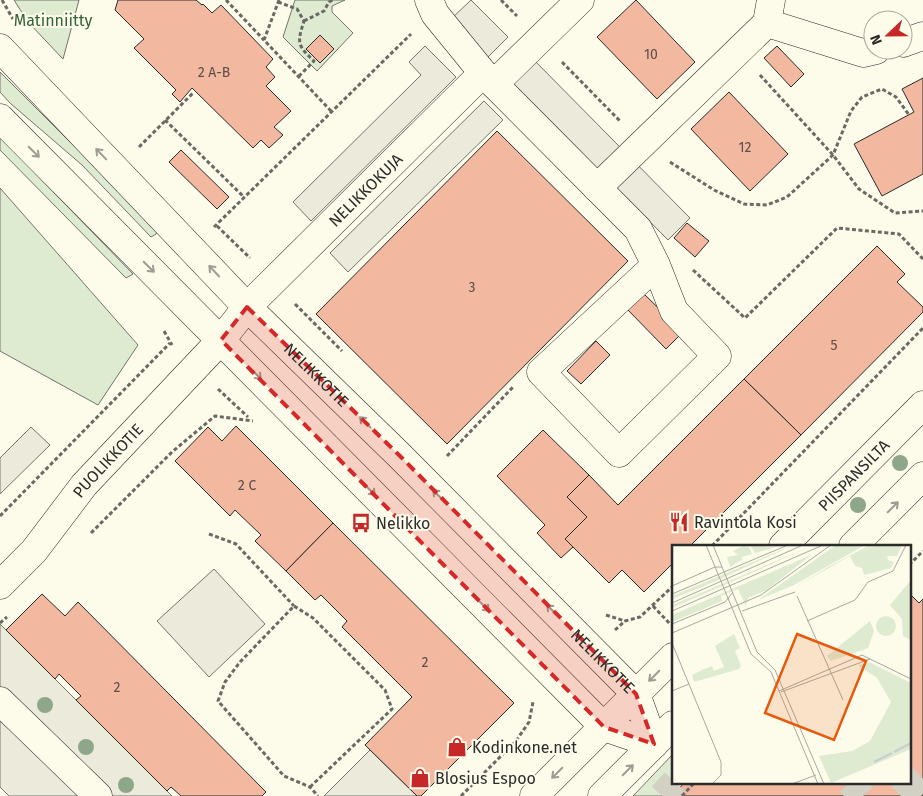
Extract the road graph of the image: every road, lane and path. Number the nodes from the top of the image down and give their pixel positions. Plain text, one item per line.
1 (226, 0) edge
2 (333, 0) edge
3 (580, 0) edge
4 (278, 1) edge
5 (432, 7) edge
6 (769, 11) edge
7 (304, 21) junction
8 (264, 40) junction
9 (0, 48) edge
10 (737, 51) junction
11 (863, 53) edge
12 (299, 76) junction
13 (489, 78) junction
14 (193, 94) dead end
15 (331, 111) junction
16 (909, 115) dead end
17 (0, 118) edge
18 (166, 120) junction
19 (138, 148) dead end
20 (833, 154) junction
21 (596, 188) junction
22 (244, 197) junction
23 (923, 211) edge
24 (923, 260) edge
25 (656, 265) junction
26 (691, 268) dead end
27 (273, 281) junction
28 (247, 307) junction
29 (923, 328) edge
30 (221, 340) junction
31 (170, 343) dead end
32 (345, 355) dead end
33 (541, 372) junction
34 (923, 405) edge
35 (253, 421) dead end
36 (440, 450) dead end
37 (923, 476) edge
38 (0, 516) edge
39 (209, 534) dead end
40 (84, 539) dead end
41 (713, 545) edge
42 (784, 545) edge
43 (854, 545) edge
44 (923, 551) edge
45 (910, 564) edge
46 (0, 585) edge
47 (672, 587) edge
48 (294, 606) junction
49 (653, 606) junction
50 (601, 610) dead end
51 (7, 616) dead end
52 (0, 623) edge
53 (672, 627) edge
54 (672, 658) edge
55 (636, 694) junction
56 (0, 701) edge
57 (533, 702) dead end
58 (604, 727) junction
59 (664, 735) edge
60 (693, 784) edge
61 (310, 787) junction
62 (98, 796) edge
63 (318, 796) edge
64 (461, 796) edge
65 (534, 796) edge
66 (602, 796) edge
67 (682, 796) edge

1 - 8 path
2 - 7 path
3 - 13 street, NELIKKOKUJA
4 - 7 path
4 - 8 path
5 - 13 street
5 - 15 path
6 - 10 street
6 - 11 street
7 - 12 path
8 - 12 path
28 -> 9 street, NELIKKOTIE
10 - 20 path
10 - 21 street
12 - 15 path
13 - 21 street
13 - 27 street, NELIKKOKUJA
14 - 18 path
15 - 22 path
16 - 20 path
17 -> 30 street
18 - 19 path
18 - 22 path
20 - 23 path
21 - 25 street
22 - 27 path
24 - 26 path
25 - 33 street
25 - 33 street
27 - 28 street, NELIKKOKUJA
27 - 32 path
28 - 30 street, PUOLIKKOTIE
55 -> 28 street, NELIKKOTIE
29 - 41 path
30 - 46 street, PUOLIKKOTIE
30 -> 58 street
31 - 38 path
33 - 36 path
34 - 42 street, PIISPANSILTA
35 - 40 path
43 -> 37 street
39 - 48 path
44 - 45 path
47 - 49 path
48 - 61 path
48 - 61 path
49 - 50 path
49 - 53 path
51 - 52 path
54 -> 55 street
55 - 58 street
55 - 59 street, NELIKKOTIE
56 - 62 street
57 - 64 path
58 - 59 street
58 -> 65 street
66 -> 59 street
60 - 67 path
61 - 63 path

